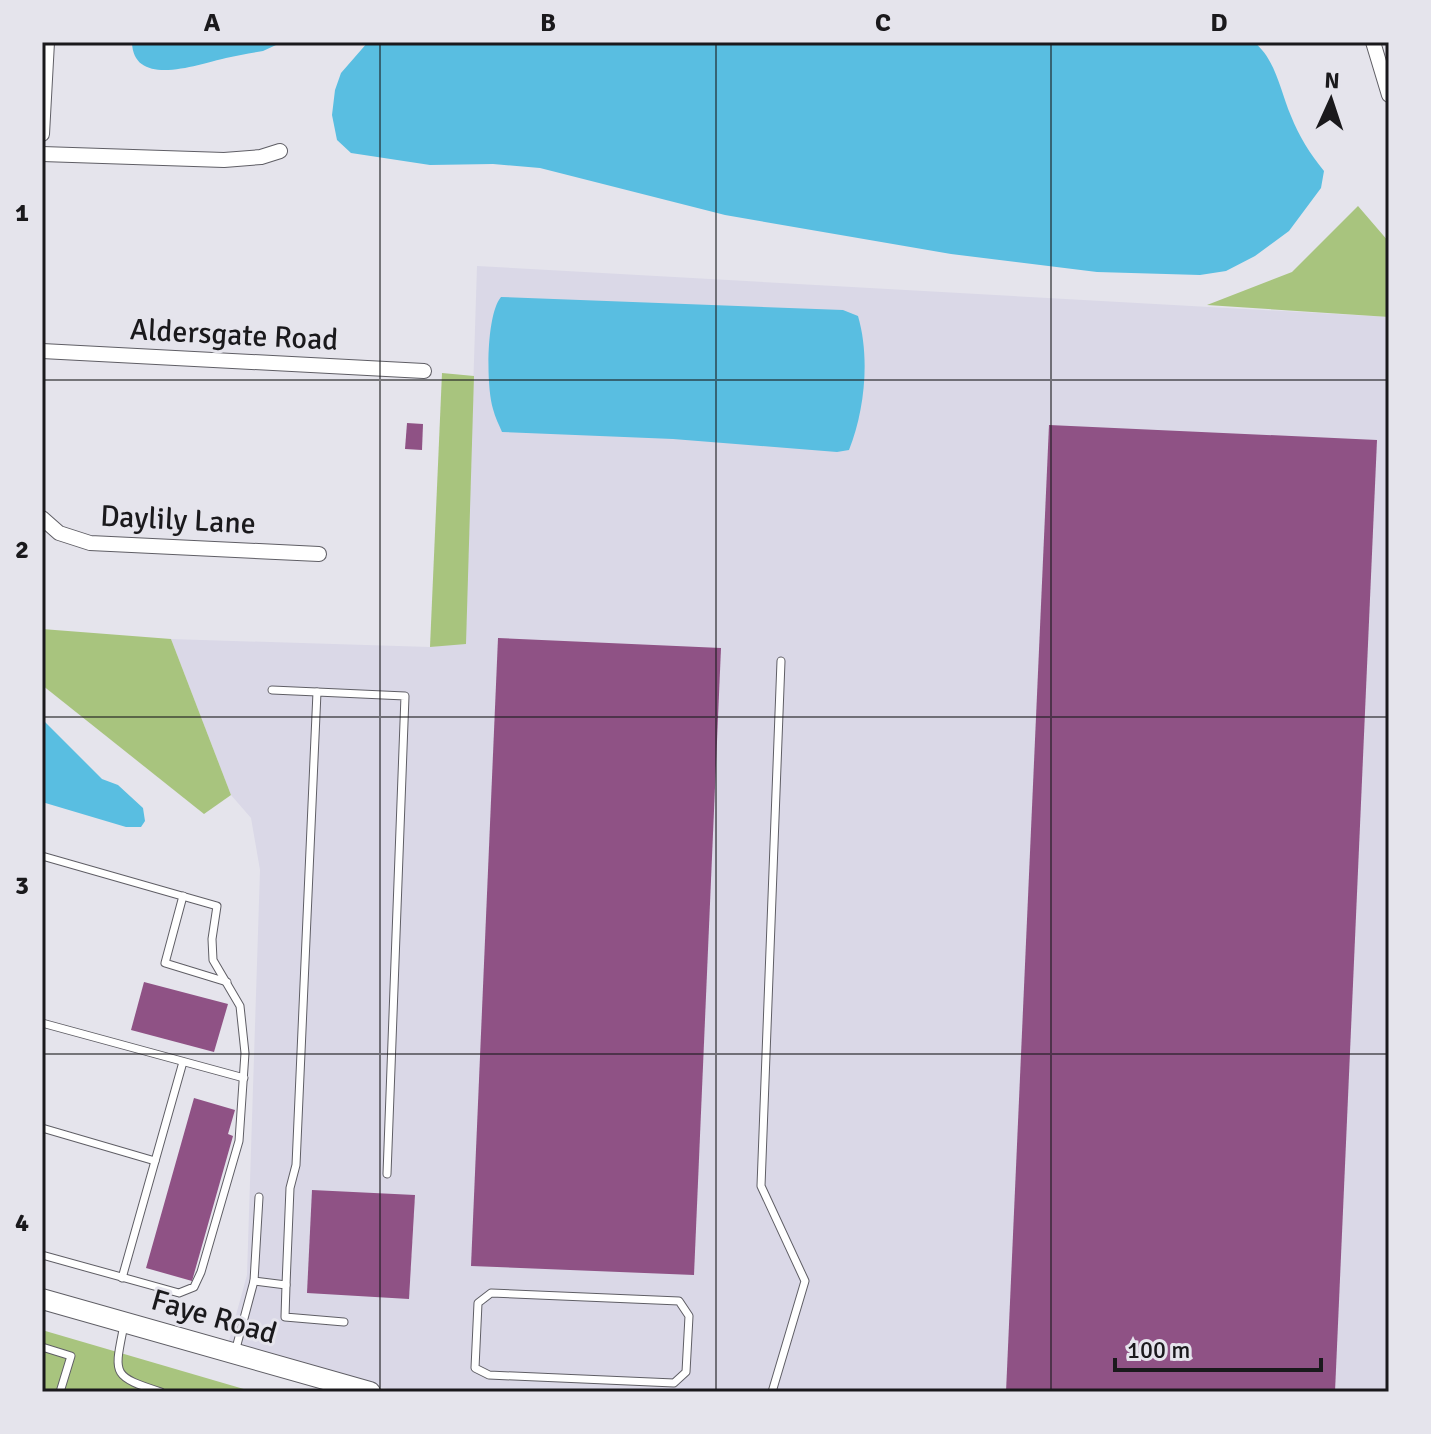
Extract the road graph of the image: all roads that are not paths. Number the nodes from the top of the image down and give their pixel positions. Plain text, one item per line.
1 (47, 42) edge
2 (1373, 42) edge
3 (1389, 95) edge
4 (42, 134) edge
5 (280, 151) dead end
6 (42, 154) edge
7 (42, 351) edge
8 (424, 371) dead end
9 (42, 518) edge
10 (319, 554) dead end
11 (781, 661) dead end
12 (272, 690) dead end
13 (317, 692) junction
14 (42, 856) edge
15 (183, 896) junction
16 (228, 982) junction
17 (42, 1023) edge
18 (183, 1062) junction
19 (244, 1078) junction
20 (42, 1128) edge
21 (155, 1161) junction
22 (387, 1174) dead end
23 (259, 1197) dead end
24 (42, 1255) edge
25 (122, 1278) junction
26 (254, 1281) junction
27 (286, 1285) junction
28 (42, 1299) edge
29 (344, 1322) dead end
30 (124, 1323) junction
31 (42, 1347) edge
32 (234, 1354) junction
33 (579, 1380) junction
34 (127, 1381) junction
35 (60, 1392) edge
36 (124, 1392) edge
37 (161, 1392) edge
38 (370, 1392) edge
39 (579, 1392) edge
40 (772, 1392) edge

1 - 4 street
2 - 3 street
5 - 6 street
7 - 8 street, Aldersgate Road
9 - 10 street, Daylily Lane
11 - 40 lane
12 - 13 lane
13 - 22 lane
13 - 27 lane
14 - 15 lane
15 - 16 lane
15 - 16 lane
16 - 19 lane
17 - 18 lane
18 - 19 lane
18 - 21 lane
19 - 25 lane
20 - 21 lane
21 - 25 lane
23 - 26 lane
24 - 25 lane
26 - 27 lane
26 - 32 lane
27 - 29 lane
28 - 30 street, Faye Road
30 - 32 street, Faye Road
30 - 34 lane
31 - 35 lane
32 - 38 street, Faye Road
33 - 33 lane
33 - 39 lane
34 - 36 lane
34 - 37 lane

